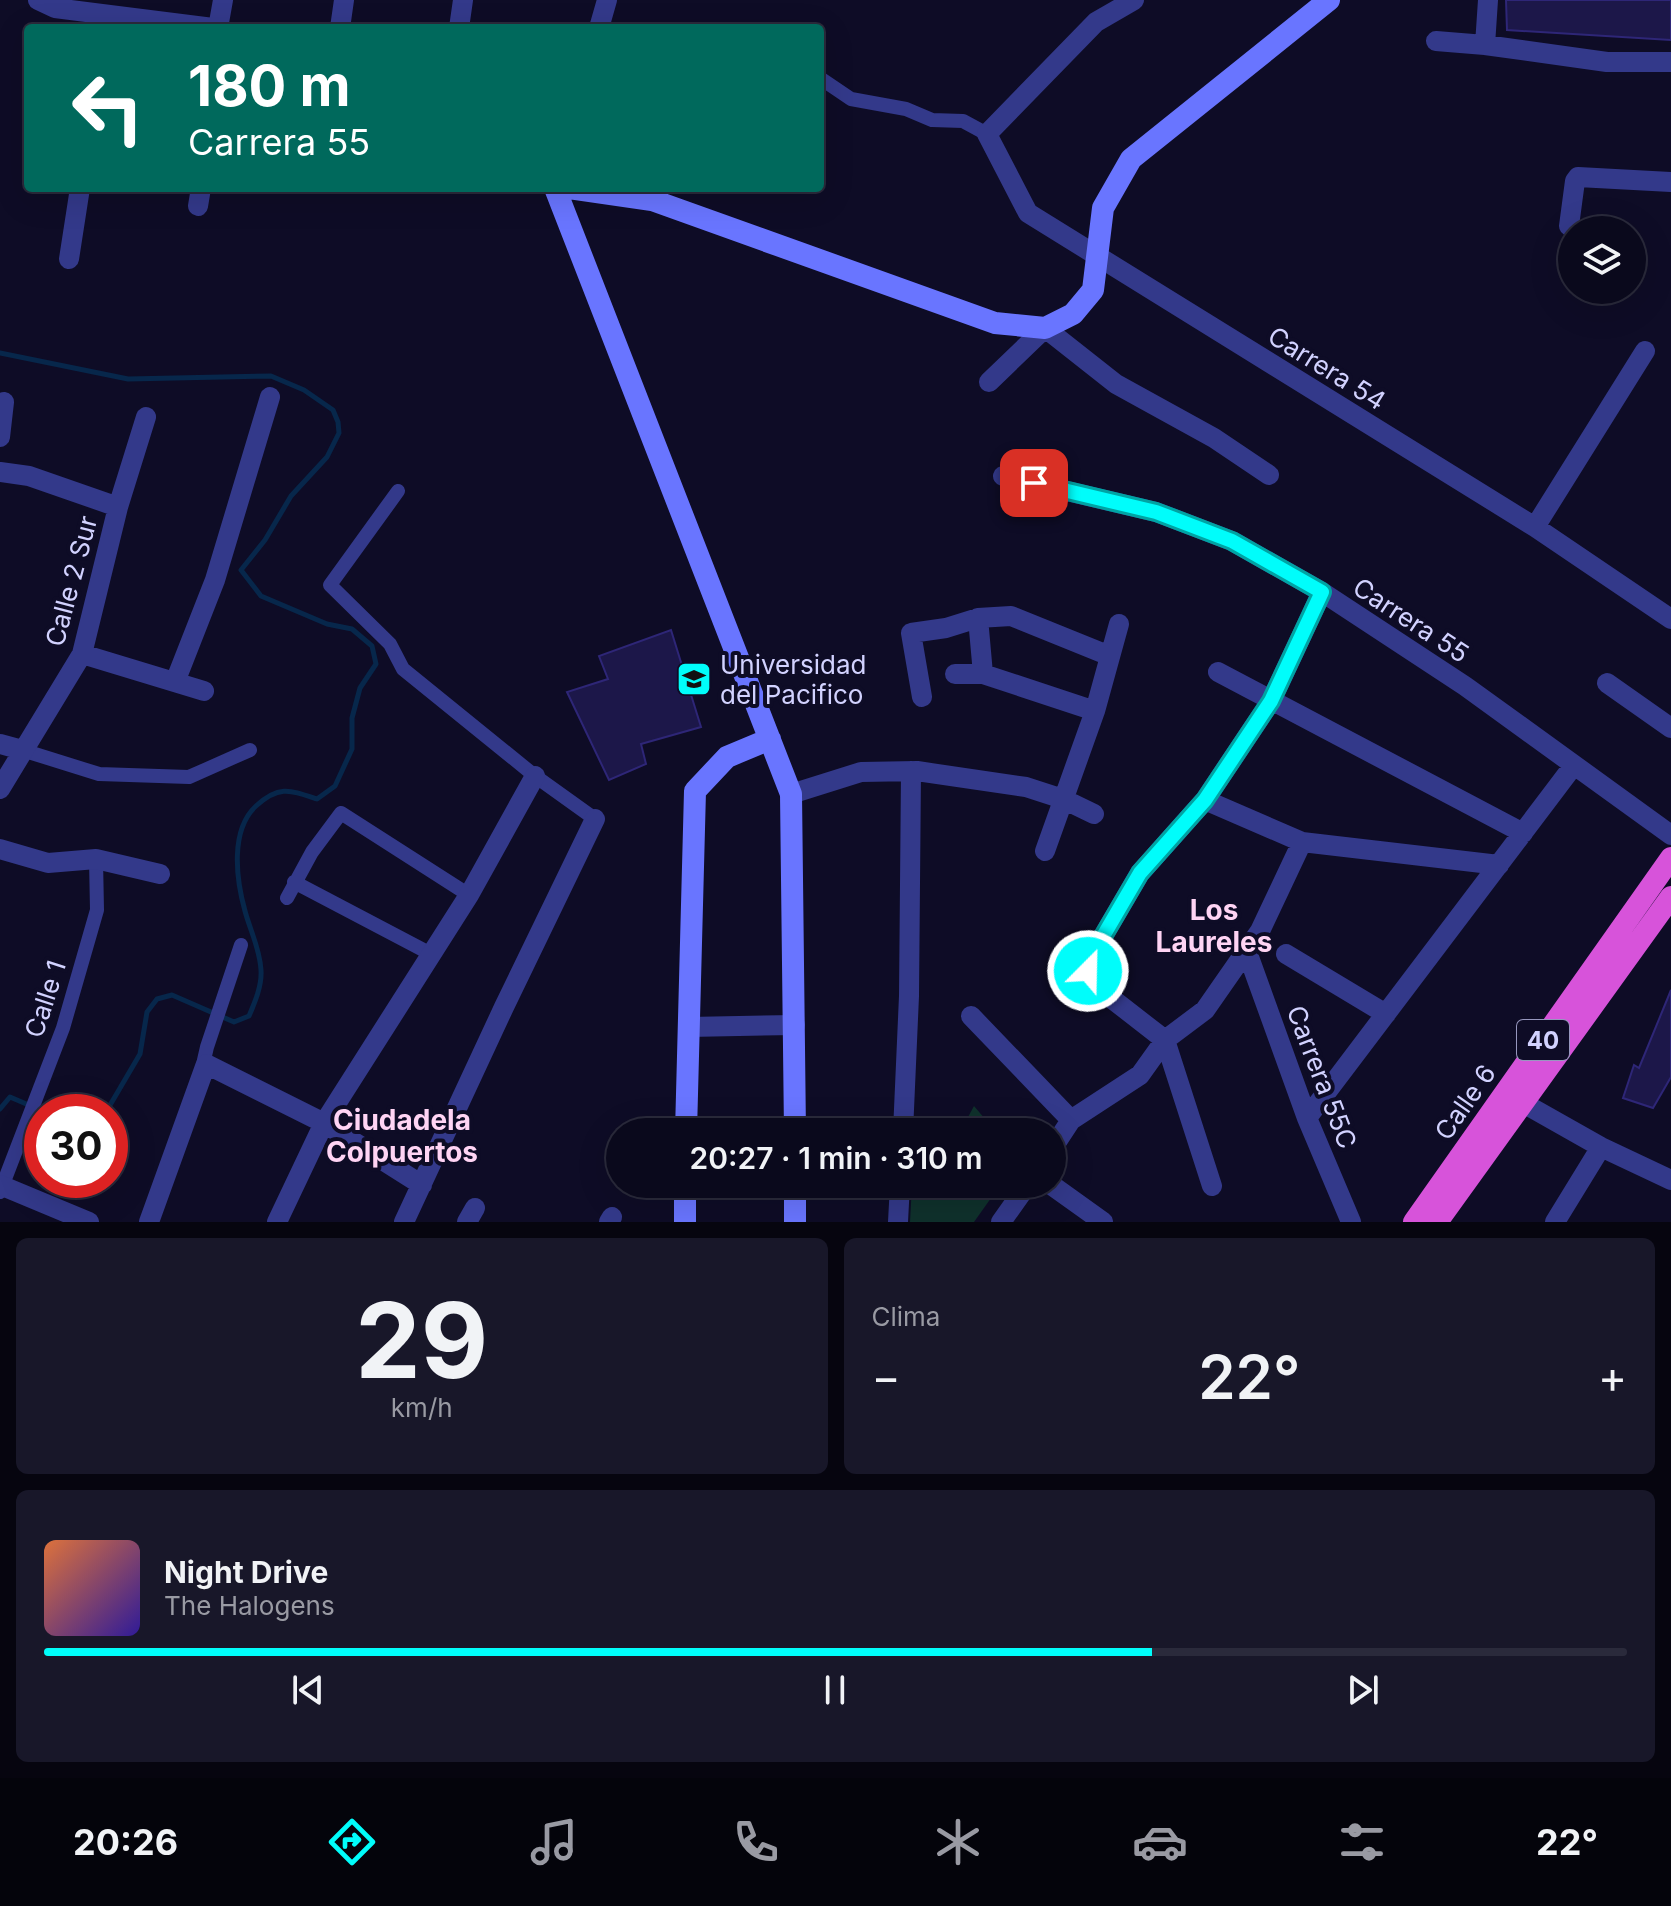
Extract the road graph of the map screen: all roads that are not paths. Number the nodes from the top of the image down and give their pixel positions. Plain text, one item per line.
1 (38, 0) edge
2 (223, 0) edge
3 (344, 0) edge
4 (463, 0) edge
5 (607, 0) edge
6 (1134, 0) edge
7 (1329, 0) edge
8 (1488, 0) edge
9 (107, 21) edge
10 (154, 24) edge
11 (217, 24) edge
12 (341, 24) edge
13 (460, 24) edge
14 (600, 24) edge
15 (1436, 41) dead end
16 (1485, 45) junction
17 (1671, 62) edge
18 (824, 81) edge
19 (987, 134) junction
20 (1671, 182) edge
21 (79, 192) edge
22 (557, 192) edge
23 (597, 192) edge
24 (1570, 216) edge
25 (1096, 254) junction
26 (69, 259) dead end
27 (1045, 328) junction
28 (1645, 351) dead end
29 (989, 382) dead end
30 (270, 397) dead end
31 (4, 402) dead end
32 (146, 417) dead end
33 (0, 437) edge
34 (0, 472) edge
35 (1269, 475) dead end
36 (1003, 476) dead end
37 (398, 491) dead end
38 (118, 507) junction
39 (1535, 527) junction
40 (1322, 592) junction
41 (978, 618) junction
42 (1671, 619) edge
43 (1119, 624) dead end
44 (82, 654) junction
45 (1110, 656) junction
46 (1218, 672) dead end
47 (955, 674) dead end
48 (983, 674) junction
49 (175, 682) junction
50 (1607, 683) dead end
51 (204, 691) dead end
52 (922, 697) dead end
53 (1271, 701) junction
54 (1095, 711) junction
55 (1671, 728) edge
56 (770, 739) junction
57 (0, 744) edge
58 (22, 750) junction
59 (250, 750) dead end
60 (1574, 765) junction
61 (911, 771) junction
62 (535, 776) junction
63 (0, 789) edge
64 (791, 794) junction
65 (1063, 799) junction
66 (1205, 800) junction
67 (1094, 814) dead end
68 (595, 819) joint
69 (1523, 833) junction
70 (1671, 835) edge
71 (1302, 842) junction
72 (0, 849) edge
73 (1045, 851) dead end
74 (1671, 858) edge
75 (96, 859) junction
76 (1499, 865) junction
77 (160, 874) dead end
78 (294, 882) junction
79 (469, 895) junction
80 (1671, 897) edge
81 (287, 898) dead end
82 (241, 945) dead end
83 (1246, 949) junction
84 (431, 954) junction
85 (1286, 954) dead end
86 (1386, 1014) junction
87 (971, 1016) dead end
88 (795, 1025) junction
89 (688, 1027) junction
90 (1165, 1040) junction
91 (206, 1064) junction
92 (1523, 1103) junction
93 (686, 1118) edge
94 (795, 1118) edge
95 (904, 1118) edge
96 (1307, 1118) junction
97 (1071, 1120) junction
98 (324, 1123) junction
99 (1066, 1128) edge
100 (1601, 1147) junction
101 (1671, 1180) edge
102 (422, 1185) junction
103 (1212, 1186) dead end
104 (1, 1188) edge
105 (1066, 1195) edge
106 (685, 1198) edge
107 (795, 1198) edge
108 (899, 1198) edge
109 (1018, 1198) edge
110 (89, 1222) edge
111 (149, 1222) edge
112 (277, 1222) edge
113 (404, 1222) edge
114 (685, 1222) edge
115 (795, 1222) edge
116 (898, 1222) edge
117 (1001, 1222) edge
118 (1103, 1222) edge
119 (1351, 1222) edge
120 (1414, 1222) edge
121 (1437, 1222) edge
122 (1555, 1222) edge

1 - 9 street
2 - 11 street
3 - 12 street
4 - 13 street
5 - 14 street
6 - 19 street
7 - 25 main road
8 - 16 street
9 - 10 street
15 - 16 street
16 - 17 street
18 - 19 street
19 - 25 street, Carrera 54
20 - 24 street
21 - 26 street
22 - 56 main road
23 - 27 main road
25 - 27 main road
25 - 39 street, Carrera 54
27 - 29 street
27 - 35 street
28 - 39 street
30 - 49 street
31 - 33 street
32 - 38 street, Calle 2 Sur
34 - 38 street
36 - 40 street, Carrera 55
37 - 62 street
38 - 44 street, Calle 2 Sur
39 - 42 street, Carrera 54
40 - 53 street
40 - 60 street, Carrera 55
41 - 45 street
41 - 48 street
41 - 52 street
43 - 45 street
44 - 49 street
44 - 58 street, Calle 2 Sur
45 - 54 street
46 - 53 street
47 - 48 street
48 - 54 street
49 - 51 street
50 - 55 street
53 - 66 street
53 - 69 street
54 - 65 street
56 - 64 main road
56 - 89 main road
57 - 58 street
58 - 59 street
58 - 63 street, Calle 2 Sur
60 - 69 street
60 - 70 street, Carrera 55
61 - 64 street
61 - 65 street
61 - 95 street
62 - 68 street
62 - 79 street
64 - 88 main road
65 - 67 street
65 - 73 street
66 - 71 street
66 - 90 street
68 - 102 street
69 - 76 street
71 - 76 street
71 - 83 street
72 - 75 street
74 - 120 highway, Calle 6 / 40
75 - 77 street
75 - 104 street, Calle 1
76 - 86 street
78 - 79 street
78 - 81 street
78 - 84 street
79 - 84 street
80 - 92 highway, Calle 6 / 40
82 - 91 street
83 - 90 street
83 - 96 street, Carrera 55C
84 - 98 street
85 - 86 street
86 - 96 street
87 - 97 street
88 - 89 street
88 - 94 main road
89 - 93 main road
90 - 97 street
90 - 103 street
91 - 98 street
91 - 111 street
92 - 100 street
92 - 121 highway, Calle 6 / 40
96 - 119 street, Carrera 55C
97 - 99 street
98 - 102 street
98 - 112 street
100 - 101 street
100 - 122 street
102 - 113 street
104 - 110 street
105 - 118 street
106 - 114 main road
107 - 115 main road
108 - 116 street
109 - 117 street

